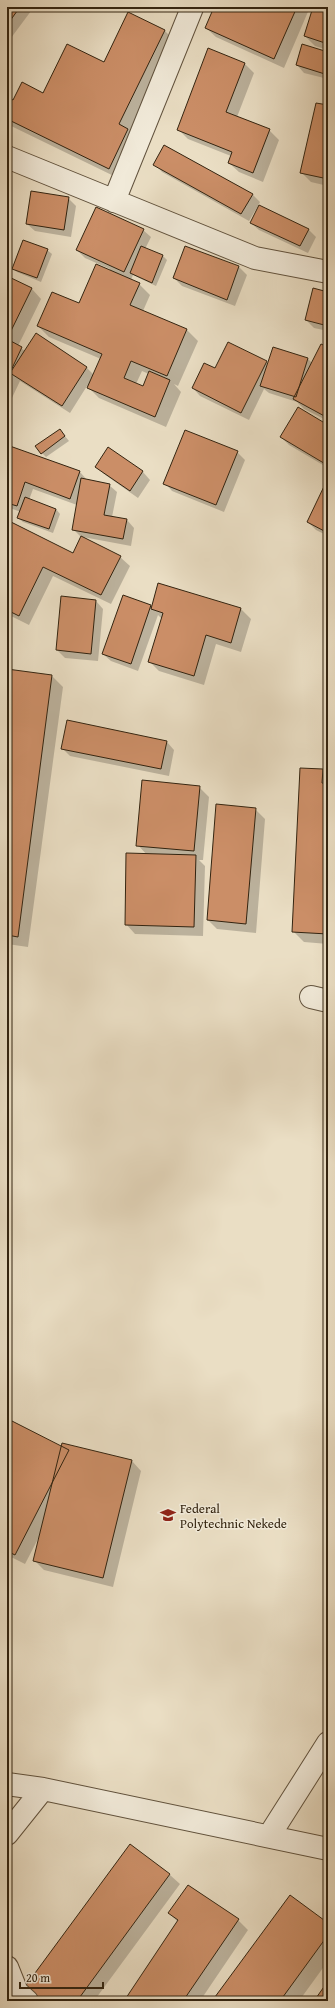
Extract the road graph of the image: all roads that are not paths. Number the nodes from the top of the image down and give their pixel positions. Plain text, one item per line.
1 (192, 8) dead end
2 (7, 157) edge
3 (114, 201) junction
4 (328, 272) edge
5 (328, 1743) edge
6 (7, 1784) edge
7 (43, 1789) junction
8 (7, 1834) edge
9 (269, 1836) junction
10 (328, 1849) edge
11 (7, 1967) edge
12 (27, 2001) edge

1 - 3 street
2 - 3 street
3 - 4 street
5 - 9 street
6 - 7 street
7 - 8 street
7 - 9 street
9 - 10 street
11 - 12 street

